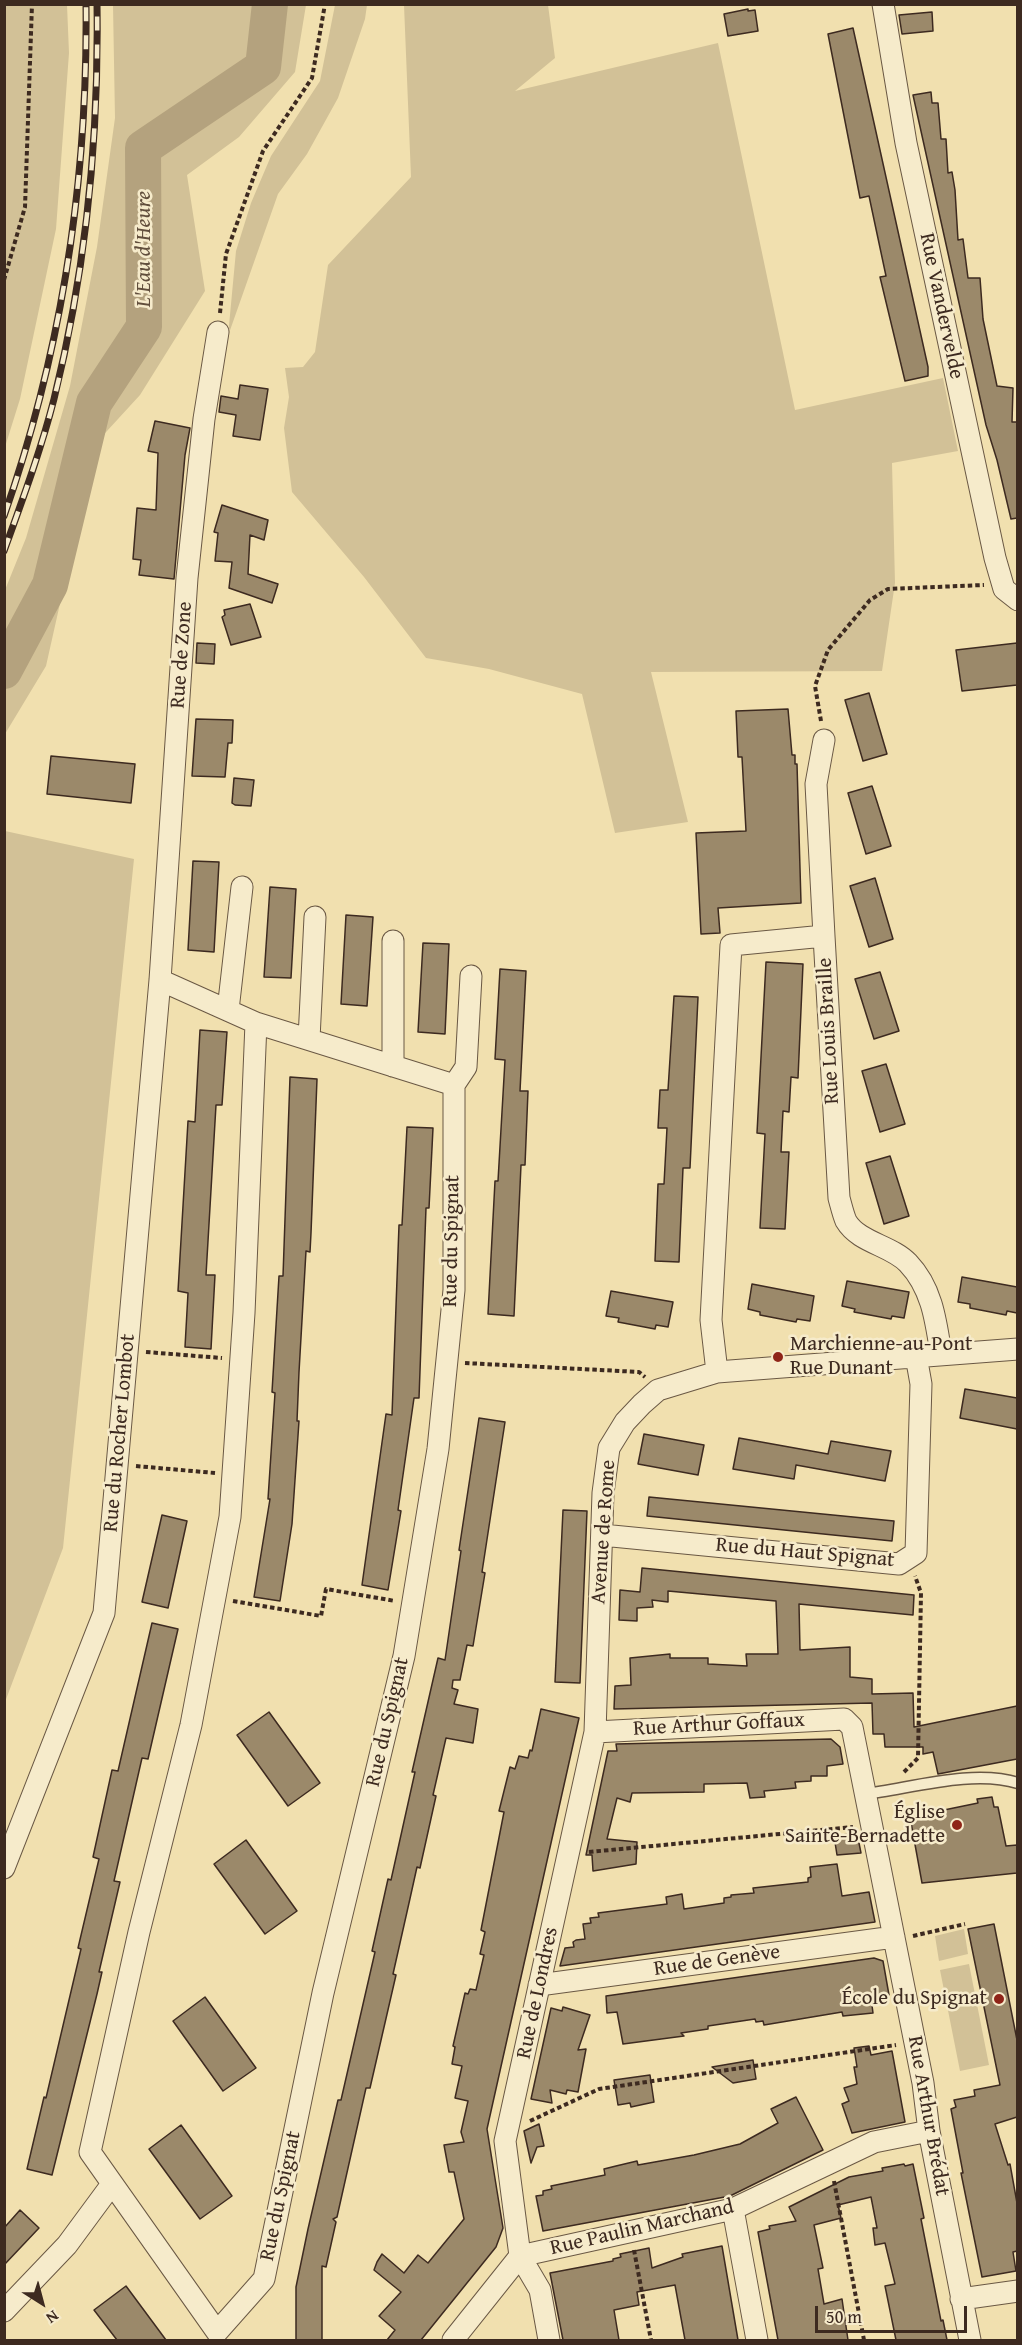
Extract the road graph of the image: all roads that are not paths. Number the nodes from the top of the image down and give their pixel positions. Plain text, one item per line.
1 (883, 4) edge
2 (218, 332) road end
3 (1017, 600) edge
4 (824, 740) road end
5 (242, 887) dead end
6 (315, 917) dead end
7 (824, 936) junction
8 (393, 941) dead end
9 (471, 976) dead end
10 (160, 980) junction
11 (228, 1010) junction
12 (256, 1023) junction
13 (309, 1039) junction
14 (393, 1066) junction
15 (454, 1085) junction
16 (1017, 1349) edge
17 (940, 1354) junction
18 (916, 1356) junction
19 (717, 1372) junction
20 (602, 1534) junction
21 (844, 1719) joint
22 (595, 1732) junction
23 (1017, 1783) edge
24 (875, 1793) junction
25 (4, 1868) edge
26 (894, 1939) junction
27 (539, 1985) junction
28 (928, 2131) junction
29 (112, 2184) junction
30 (733, 2209) junction
31 (520, 2256) junction
32 (1017, 2291) edge
33 (962, 2299) junction
34 (4, 2311) edge
35 (220, 2336) edge
36 (453, 2340) edge
37 (549, 2340) edge
38 (757, 2340) edge
39 (970, 2340) edge

1 - 3 street, Rue Vandervelde
2 - 10 street, Rue de Zone
4 - 7 street
5 - 11 street
6 - 13 street
7 - 17 street, Rue Louis Braille
7 - 19 street, Rue Louis Braille
8 - 14 street
9 - 15 street, Rue du Spignat
10 - 11 street
10 - 25 street, Rue du Rocher Lombot
11 - 12 street
12 - 13 street
12 - 29 street, Rue du Spignat
13 - 14 street
14 - 15 street
15 - 35 street, Rue du Spignat
16 - 17 street, Avenue de Rome
17 - 18 street, Avenue de Rome
18 - 19 street, Avenue de Rome
18 - 20 street, Rue du Haut Spignat
19 - 20 street, Avenue de Rome
20 - 22 street, Avenue de Rome
21 - 22 street, Rue Arthur Goffaux
21 - 24 street, Rue Arthur Brédat
22 - 27 street, Rue de Londres
23 - 24 lane
24 - 26 street, Rue Arthur Brédat
26 - 27 street, Rue de Genève
26 - 28 street, Rue Arthur Brédat
27 - 31 street, Rue de Londres
28 - 30 street, Rue Paulin Marchand
28 - 33 street, Rue Arthur Brédat
29 - 34 street
29 - 35 street, Rue du Spignat
30 - 31 street, Rue Paulin Marchand
30 - 38 street
31 - 36 street
31 - 37 street
32 - 33 street
33 - 39 street, Rue Arthur Brédat

